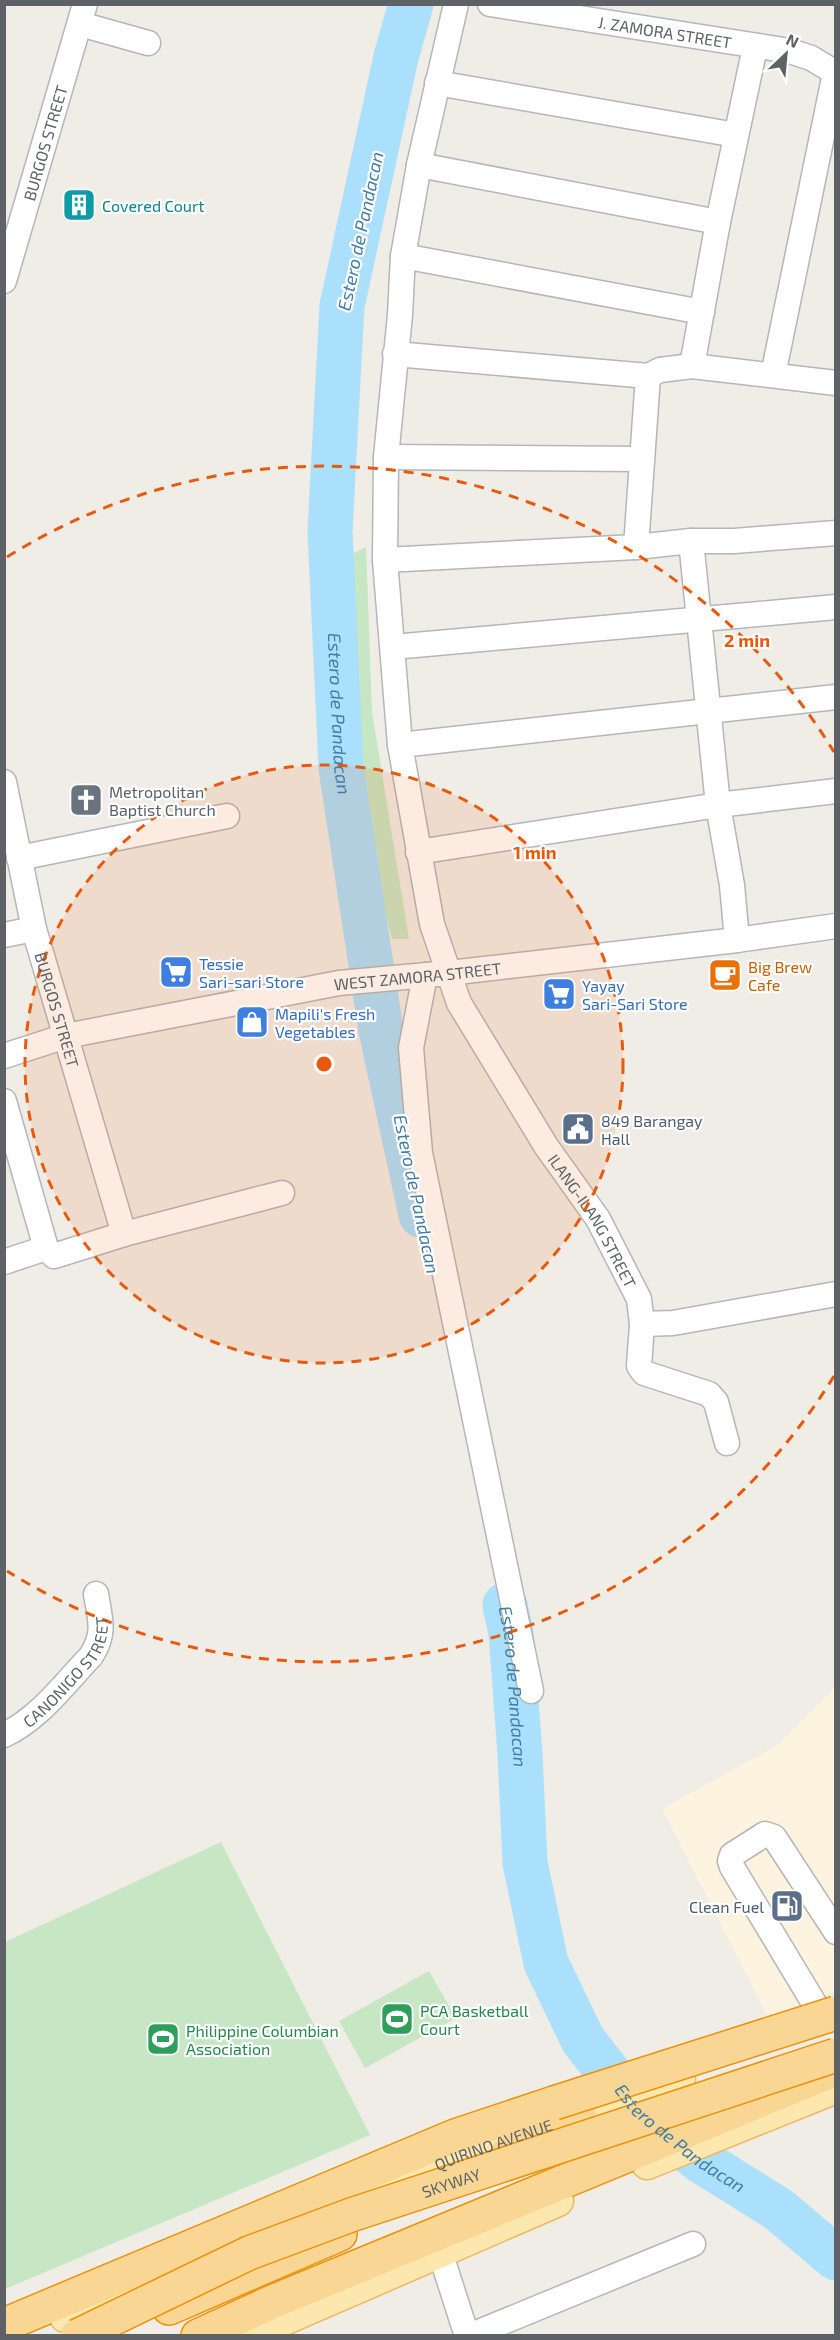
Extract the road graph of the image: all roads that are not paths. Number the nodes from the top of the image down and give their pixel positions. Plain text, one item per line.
1 (456, 4) edge
2 (490, 4) edge
3 (83, 14) edge
4 (148, 43) dead end
5 (755, 47) junction
6 (835, 73) edge
7 (437, 82) junction
8 (736, 135) junction
9 (419, 165) junction
10 (718, 222) junction
11 (403, 256) junction
12 (4, 281) edge
13 (702, 312) junction
14 (395, 354) junction
15 (692, 366) junction
16 (773, 375) junction
17 (648, 376) junction
18 (836, 383) edge
19 (386, 458) junction
20 (641, 459) junction
21 (836, 533) edge
22 (691, 541) junction
23 (636, 547) junction
24 (386, 560) junction
25 (836, 607) edge
26 (699, 621) junction
27 (393, 647) junction
28 (836, 697) edge
29 (708, 711) junction
30 (400, 745) junction
31 (4, 782) edge
32 (836, 791) edge
33 (718, 805) junction
34 (227, 816) dead end
35 (418, 852) junction
36 (19, 858) junction
37 (836, 926) edge
38 (34, 929) junction
39 (4, 935) edge
40 (737, 940) junction
41 (430, 975) junction
42 (66, 1036) junction
43 (4, 1056) edge
44 (4, 1101) edge
45 (282, 1193) dead end
46 (124, 1234) junction
47 (50, 1252) junction
48 (4, 1262) edge
49 (836, 1294) edge
50 (642, 1324) junction
51 (727, 1443) dead end
52 (96, 1594) dead end
53 (531, 1691) dead end
54 (4, 1735) edge
55 (836, 1932) edge
56 (831, 2014) edge
57 (836, 2055) edge
58 (836, 2060) edge
59 (836, 2069) edge
60 (836, 2088) edge
61 (579, 2115) junction
62 (721, 2126) junction
63 (693, 2244) dead end
64 (440, 2252) junction
65 (4, 2325) edge
66 (20, 2336) edge
67 (77, 2336) edge
68 (104, 2336) edge
69 (198, 2336) edge
70 (247, 2336) edge
71 (468, 2336) edge

1 - 7 street, ILANG-ILANG STREET
2 - 5 street, J. ZAMORA STREET
3 - 4 street
3 - 12 street, BURGOS STREET
5 - 6 street, J. ZAMORA STREET
5 - 8 street
6 - 16 street
7 - 8 street
7 - 9 street, ILANG-ILANG STREET
8 - 10 street
9 - 10 street
9 - 11 street, ILANG-ILANG STREET
10 - 13 street
11 - 13 street
11 - 14 street, ILANG-ILANG STREET
13 - 15 street
14 - 17 street
14 - 19 street, ILANG-ILANG STREET
15 - 16 street
15 - 17 street
16 - 18 street
17 - 20 street
19 - 20 street
19 - 24 street, ILANG-ILANG STREET
20 - 23 street
21 - 22 street
22 - 23 street
22 - 26 street
23 - 24 street
24 - 27 street, ILANG-ILANG STREET
25 - 26 street
26 - 27 street
26 - 29 street
27 - 30 street, ILANG-ILANG STREET
28 - 29 street
29 - 30 street
29 - 33 street
30 - 35 street, ILANG-ILANG STREET
31 - 36 street, BURGOS STREET
32 - 33 street
33 - 35 street
33 - 40 street
34 - 36 street
35 - 41 street, ILANG-ILANG STREET
36 - 38 street, BURGOS STREET
37 - 40 street, WEST ZAMORA STREET
38 - 39 street
38 - 42 street, BURGOS STREET
40 - 41 street, WEST ZAMORA STREET
41 - 42 street, WEST ZAMORA STREET
41 - 50 street, ILANG-ILANG STREET
41 - 53 street
42 - 43 street, WEST ZAMORA STREET
42 - 46 street, BURGOS STREET
44 - 47 street
45 - 46 street
46 - 47 street
47 - 48 street
49 - 50 street
50 - 51 street, ILANG-ILANG STREET
52 - 54 street, CANONIGO STREET
55 - 56 street
56 - 61 main road, QUIRINO AVENUE
56 - 65 highway, bridge
57 - 67 highway, SKYWAY, bridge
58 - 62 highway
59 - 62 highway
60 - 62 main road
61 - 66 main road, QUIRINO AVENUE
61 - 68 highway
62 - 64 main road
62 - 69 highway
63 - 71 street
64 - 70 main road
64 - 71 street

